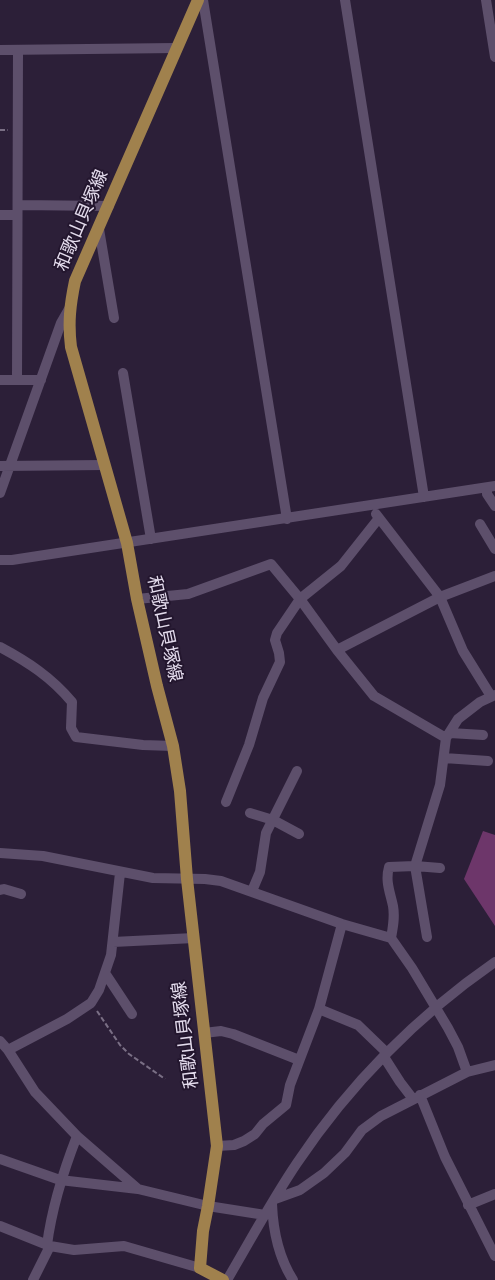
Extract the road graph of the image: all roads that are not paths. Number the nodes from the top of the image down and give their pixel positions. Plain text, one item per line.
1 (198, 0) edge
2 (204, 0) edge
3 (345, 0) edge
4 (486, 0) edge
5 (176, 48) junction
6 (0, 50) edge
7 (18, 50) junction
8 (495, 58) edge
9 (108, 206) junction
10 (17, 210) junction
11 (0, 215) edge
12 (99, 229) junction
13 (69, 309) junction
14 (114, 318) dead end
15 (123, 372) dead end
16 (0, 380) edge
17 (17, 380) junction
18 (41, 380) junction
19 (104, 465) junction
20 (5, 466) edge
21 (491, 487) edge
22 (0, 493) edge
23 (424, 497) junction
24 (369, 506) junction
25 (495, 506) edge
26 (286, 518) junction
27 (379, 518) junction
28 (480, 524) dead end
29 (151, 539) junction
30 (127, 544) junction
31 (495, 549) edge
32 (0, 560) edge
33 (495, 576) edge
34 (440, 598) junction
35 (137, 599) junction
36 (300, 599) junction
37 (0, 647) edge
38 (337, 650) junction
39 (493, 695) edge
40 (448, 735) junction
41 (483, 735) dead end
42 (173, 746) junction
43 (444, 758) junction
44 (488, 761) dead end
45 (296, 771) dead end
46 (226, 802) dead end
47 (250, 813) dead end
48 (273, 820) junction
49 (300, 834) dead end
50 (0, 853) edge
51 (415, 866) junction
52 (440, 868) dead end
53 (120, 873) junction
54 (187, 879) junction
55 (0, 890) edge
56 (252, 891) junction
57 (21, 894) dead end
58 (342, 924) junction
59 (427, 937) dead end
60 (194, 938) junction
61 (391, 938) junction
62 (112, 942) junction
63 (495, 962) edge
64 (105, 973) junction
65 (319, 1009) junction
66 (436, 1009) junction
67 (132, 1014) dead end
68 (204, 1033) junction
69 (0, 1041) edge
70 (8, 1050) junction
71 (386, 1055) junction
72 (300, 1060) junction
73 (495, 1065) edge
74 (467, 1072) junction
75 (417, 1097) junction
76 (77, 1136) junction
77 (217, 1146) junction
78 (0, 1159) edge
79 (60, 1180) junction
80 (138, 1189) junction
81 (495, 1194) edge
82 (273, 1201) junction
83 (468, 1205) junction
84 (208, 1206) junction
85 (265, 1215) junction
86 (0, 1226) edge
87 (48, 1245) junction
88 (495, 1256) edge
89 (200, 1268) junction
90 (33, 1280) edge
91 (223, 1280) edge
92 (227, 1280) edge
93 (293, 1280) edge

1 - 5 main road, 和歌山貝塚線
2 - 26 street
3 - 23 street
4 - 8 street
5 - 7 street
5 - 9 main road, 和歌山貝塚線
6 - 7 street
7 - 10 street
9 - 10 street
9 - 12 main road, 和歌山貝塚線
10 - 11 street
10 - 17 street
12 - 13 main road, 和歌山貝塚線
12 - 14 street
13 - 18 street
13 - 19 main road, 和歌山貝塚線
15 - 29 street
16 - 17 street
17 - 18 street
18 - 20 street
19 - 20 street
19 - 30 main road, 和歌山貝塚線
20 - 22 street
21 - 23 street
21 - 25 street
23 - 24 street
24 - 26 street
24 - 27 street
26 - 29 street
27 - 34 street
27 - 36 street
28 - 31 street
29 - 30 street
30 - 32 street
30 - 35 main road, 和歌山貝塚線
33 - 34 street
34 - 38 street
34 - 39 street
35 - 36 street
35 - 42 main road, 和歌山貝塚線
36 - 38 street
36 - 46 street
37 - 42 street
38 - 40 street
39 - 40 street
40 - 41 street
40 - 43 street
42 - 54 main road, 和歌山貝塚線
43 - 44 street
43 - 51 street
45 - 48 street
47 - 48 street
48 - 49 street
48 - 56 street
50 - 53 street
51 - 52 street
51 - 59 street
51 - 61 street
53 - 54 street
53 - 62 street
54 - 56 street
54 - 60 main road, 和歌山貝塚線
55 - 57 street
56 - 58 street
58 - 61 street
58 - 65 street
60 - 62 street
60 - 68 main road, 和歌山貝塚線
61 - 66 street
62 - 64 street
63 - 66 street
64 - 67 street
64 - 70 street
65 - 71 street
65 - 72 street
66 - 71 street
66 - 74 street
68 - 72 street
68 - 77 main road, 和歌山貝塚線
69 - 70 street
70 - 76 street
71 - 75 street
71 - 82 street
72 - 77 street
73 - 74 street
74 - 75 street
75 - 82 street
75 - 83 street
76 - 79 street
76 - 80 street
77 - 84 main road, 和歌山貝塚線
78 - 79 street
79 - 80 street
79 - 87 street
80 - 84 street
81 - 83 street
82 - 85 street
82 - 93 street
83 - 88 street
84 - 85 street
84 - 89 main road, 和歌山貝塚線
85 - 92 street
86 - 87 street
87 - 89 street
87 - 90 street
89 - 91 main road

